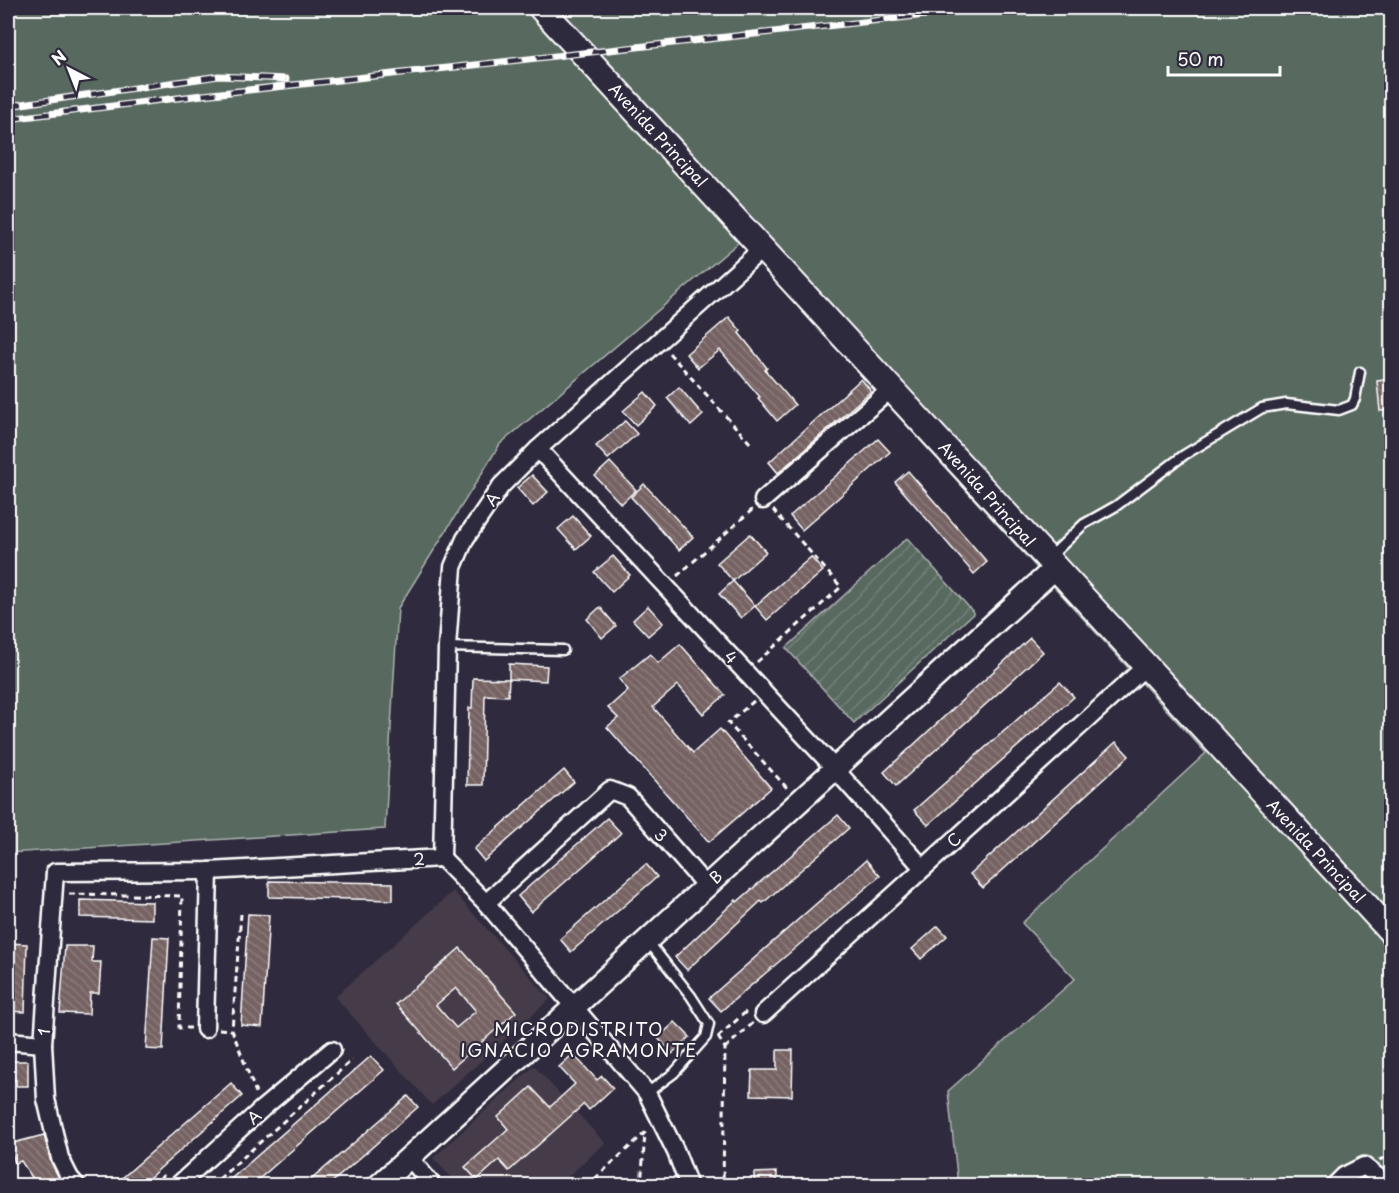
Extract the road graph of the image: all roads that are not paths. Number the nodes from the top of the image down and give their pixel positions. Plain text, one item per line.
1 (541, 8) edge
2 (762, 249) junction
3 (1360, 372) dead end
4 (891, 389) junction
5 (538, 449) junction
6 (763, 500) road end
7 (1055, 568) junction
8 (447, 647) junction
9 (563, 650) dead end
10 (1146, 666) junction
11 (835, 769) junction
12 (442, 858) junction
13 (923, 868) junction
14 (209, 871) junction
15 (55, 872) joint
16 (706, 886) junction
17 (486, 903) junction
18 (1392, 933) edge
19 (647, 940) junction
20 (574, 1006) junction
21 (763, 1014) road end
22 (205, 1029) road end
23 (8, 1041) edge
24 (44, 1044) junction
25 (332, 1050) dead end
26 (647, 1093) junction
27 (409, 1157) junction
28 (183, 1184) edge
29 (77, 1185) edge
30 (378, 1185) edge
31 (434, 1185) edge
32 (689, 1185) edge
33 (1334, 1185) edge
34 (1390, 1185) edge

1 - 2 main road, Avenida Principal
2 - 4 main road, Avenida Principal
2 - 5 street, A
3 - 7 lane
4 - 6 street
4 - 7 main road, Avenida Principal
5 - 8 street, A
5 - 11 street, 4
7 - 10 main road, Avenida Principal
7 - 11 street, B
8 - 9 lane
8 - 12 street, A
10 - 13 street, C
10 - 18 main road, Avenida Principal
11 - 13 street, 4
11 - 16 street, B
12 - 14 street, 2
12 - 17 street, 2
13 - 21 street, C
14 - 15 street, 2
14 - 22 street
15 - 24 street, 1
16 - 17 street, 3
16 - 19 street, B
17 - 20 street, 2
19 - 20 street, B
19 - 26 lane
20 - 26 street, 2
20 - 27 street, B
23 - 24 street
24 - 29 street, 1
25 - 28 street, A
26 - 32 street, 2
27 - 30 street, B
27 - 31 street
33 - 34 street

